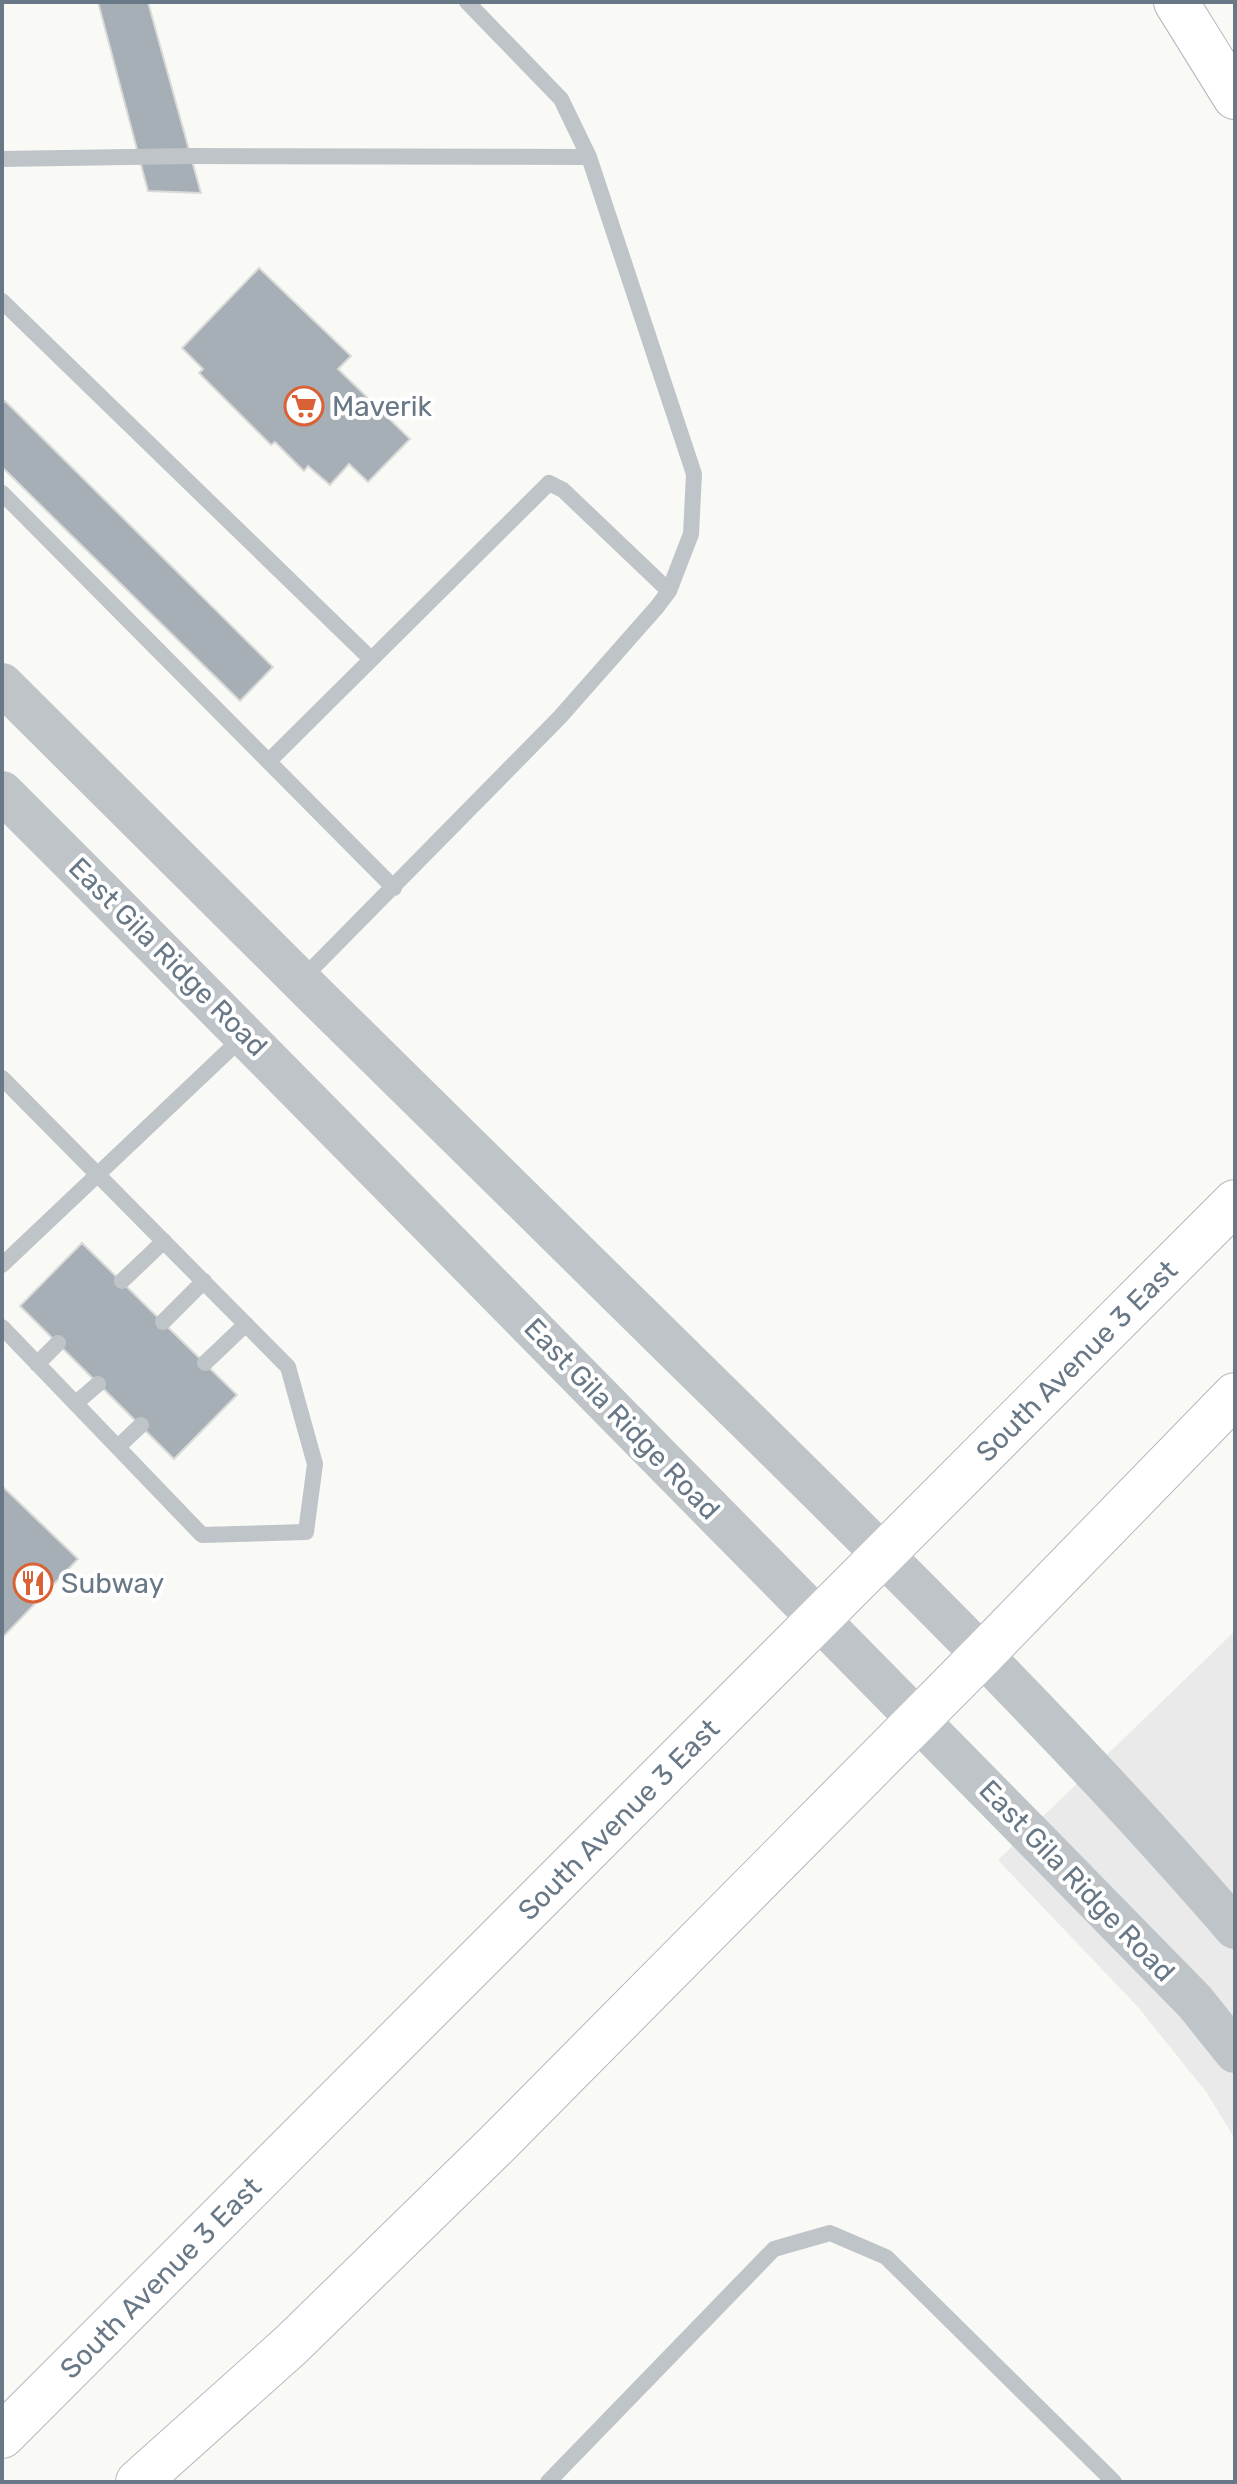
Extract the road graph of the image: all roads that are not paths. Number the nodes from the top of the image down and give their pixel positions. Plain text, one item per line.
1 (467, 2) edge
2 (1176, 2) edge
3 (1235, 97) edge
4 (589, 157) junction
5 (2, 159) edge
6 (2, 301) edge
7 (2, 493) edge
8 (669, 591) junction
9 (371, 659) junction
10 (2, 684) edge
11 (269, 761) junction
12 (2, 792) edge
13 (394, 888) junction
14 (299, 982) junction
15 (246, 1034) junction
16 (2, 1078) edge
17 (98, 1173) junction
18 (1235, 1202) edge
19 (164, 1241) junction
20 (2, 1265) edge
21 (122, 1281) dead end
22 (204, 1281) junction
23 (163, 1322) dead end
24 (246, 1324) junction
25 (2, 1327) edge
26 (58, 1343) dead end
27 (205, 1363) dead end
28 (37, 1364) junction
29 (98, 1384) dead end
30 (1235, 1395) edge
31 (76, 1403) junction
32 (141, 1425) dead end
33 (118, 1447) junction
34 (883, 1557) junction
35 (821, 1619) junction
36 (981, 1656) junction
37 (919, 1718) junction
38 (1235, 1928) edge
39 (1235, 2052) edge
40 (2, 2436) edge
41 (138, 2482) edge
42 (548, 2482) edge
43 (1114, 2482) edge

1 - 4 lane
2 - 3 main road
4 - 5 lane
4 - 8 lane
6 - 9 lane
7 - 11 lane
8 - 9 lane
8 - 13 lane
9 - 11 lane
10 - 14 street
11 - 13 lane
12 - 15 street, East Gila Ridge Road
13 - 14 lane
14 - 34 street
15 - 17 lane
15 - 35 street, East Gila Ridge Road
16 - 17 lane
17 - 19 lane
17 - 20 lane
18 - 34 main road, South Avenue 3 East
19 - 21 lane
19 - 22 lane
22 - 23 lane
22 - 24 lane
24 - 27 lane
24 - 33 lane
25 - 28 lane
26 - 28 lane
28 - 31 lane
29 - 31 lane
30 - 36 main road
31 - 33 lane
32 - 33 lane
34 - 35 main road, South Avenue 3 East
34 - 36 street
35 - 37 street, East Gila Ridge Road
35 - 40 main road, South Avenue 3 East
36 - 37 main road
36 - 38 street
37 - 39 street, East Gila Ridge Road
37 - 41 main road
42 - 43 lane

